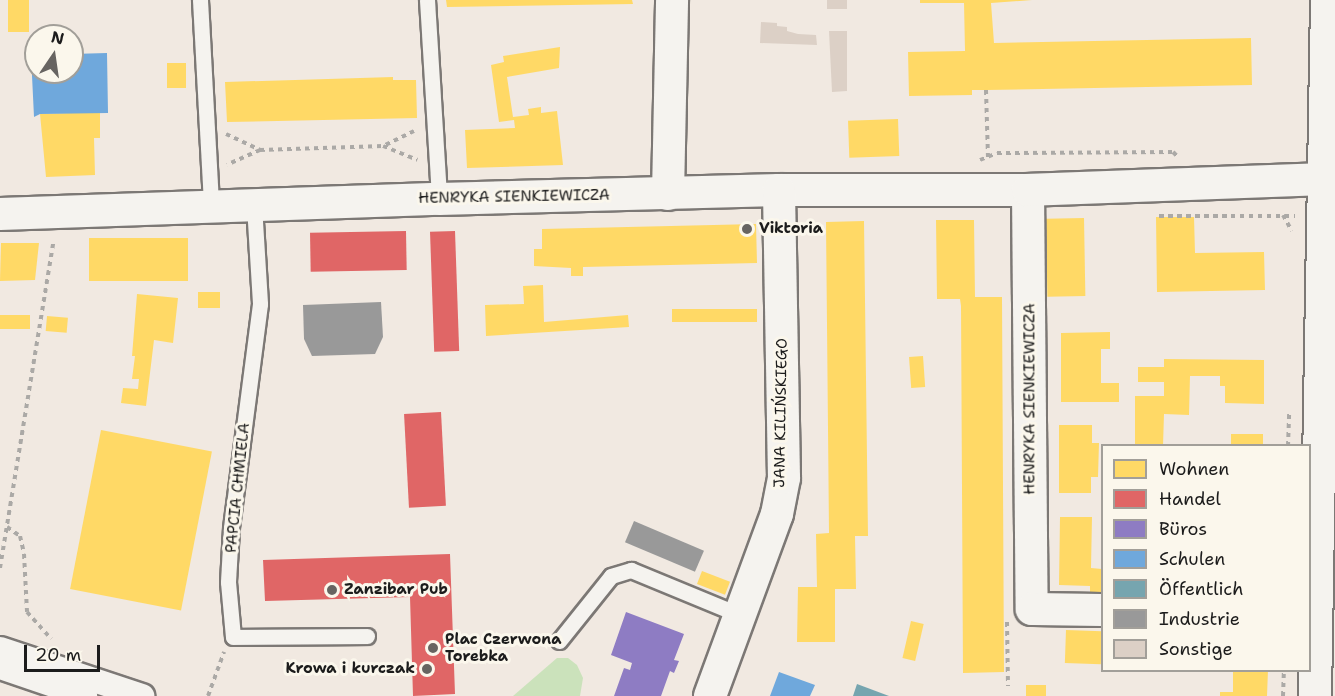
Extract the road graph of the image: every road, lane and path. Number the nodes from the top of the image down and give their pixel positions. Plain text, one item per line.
1 (200, 0) edge
2 (427, 0) edge
3 (672, 0) edge
4 (1327, 0) edge
5 (986, 90) dead end
6 (434, 123) junction
7 (206, 125) junction
8 (383, 146) junction
9 (260, 150) junction
10 (988, 157) dead end
11 (437, 167) junction
12 (209, 173) junction
13 (1323, 179) junction
14 (1283, 181) junction
15 (779, 190) junction
16 (1028, 190) junction
17 (668, 194) junction
18 (439, 199) junction
19 (254, 205) junction
20 (211, 206) junction
21 (0, 214) edge
22 (54, 238) dead end
23 (1292, 240) dead end
24 (1289, 411) dead end
25 (1288, 444) edge
26 (7, 527) junction
27 (0, 568) edge
28 (1101, 610) edge
29 (1313, 612) edge
30 (740, 615) junction
31 (367, 636) dead end
32 (559, 641) dead end
33 (0, 649) edge
34 (221, 657) dead end
35 (0, 667) edge
36 (1284, 672) edge
37 (83, 686) edge
38 (112, 692) edge
39 (142, 696) edge
40 (208, 696) edge
41 (710, 696) edge
42 (1283, 696) edge
43 (1315, 696) edge

1 - 7 lane
2 - 6 lane
3 - 17 street
4 - 13 street
5 - 10 path
6 - 8 path
6 - 11 lane
7 - 9 path
7 - 12 lane
8 - 9 path
8 - 11 path
9 - 12 path
11 - 18 lane
12 - 20 lane
13 - 14 street, HENRYKA SIENKIEWICZA
13 - 29 street
14 - 16 street, HENRYKA SIENKIEWICZA
14 - 23 path
15 - 16 street, HENRYKA SIENKIEWICZA
15 - 17 street, HENRYKA SIENKIEWICZA
15 - 30 street, JANA KILIŃSKIEGO
16 - 28 street, HENRYKA SIENKIEWICZA
17 - 18 street, HENRYKA SIENKIEWICZA
18 - 19 street, HENRYKA SIENKIEWICZA
19 - 20 street, HENRYKA SIENKIEWICZA
19 - 31 lane, PAPCIA CHMIELA
20 - 21 street, HENRYKA SIENKIEWICZA
22 - 26 path
24 - 25 path
26 - 27 path
26 - 37 path
29 - 43 street
30 - 32 lane
30 - 41 street, JANA KILIŃSKIEGO
33 - 37 street
34 - 40 path
35 - 37 street
36 - 42 path
37 - 38 street
38 - 39 street

